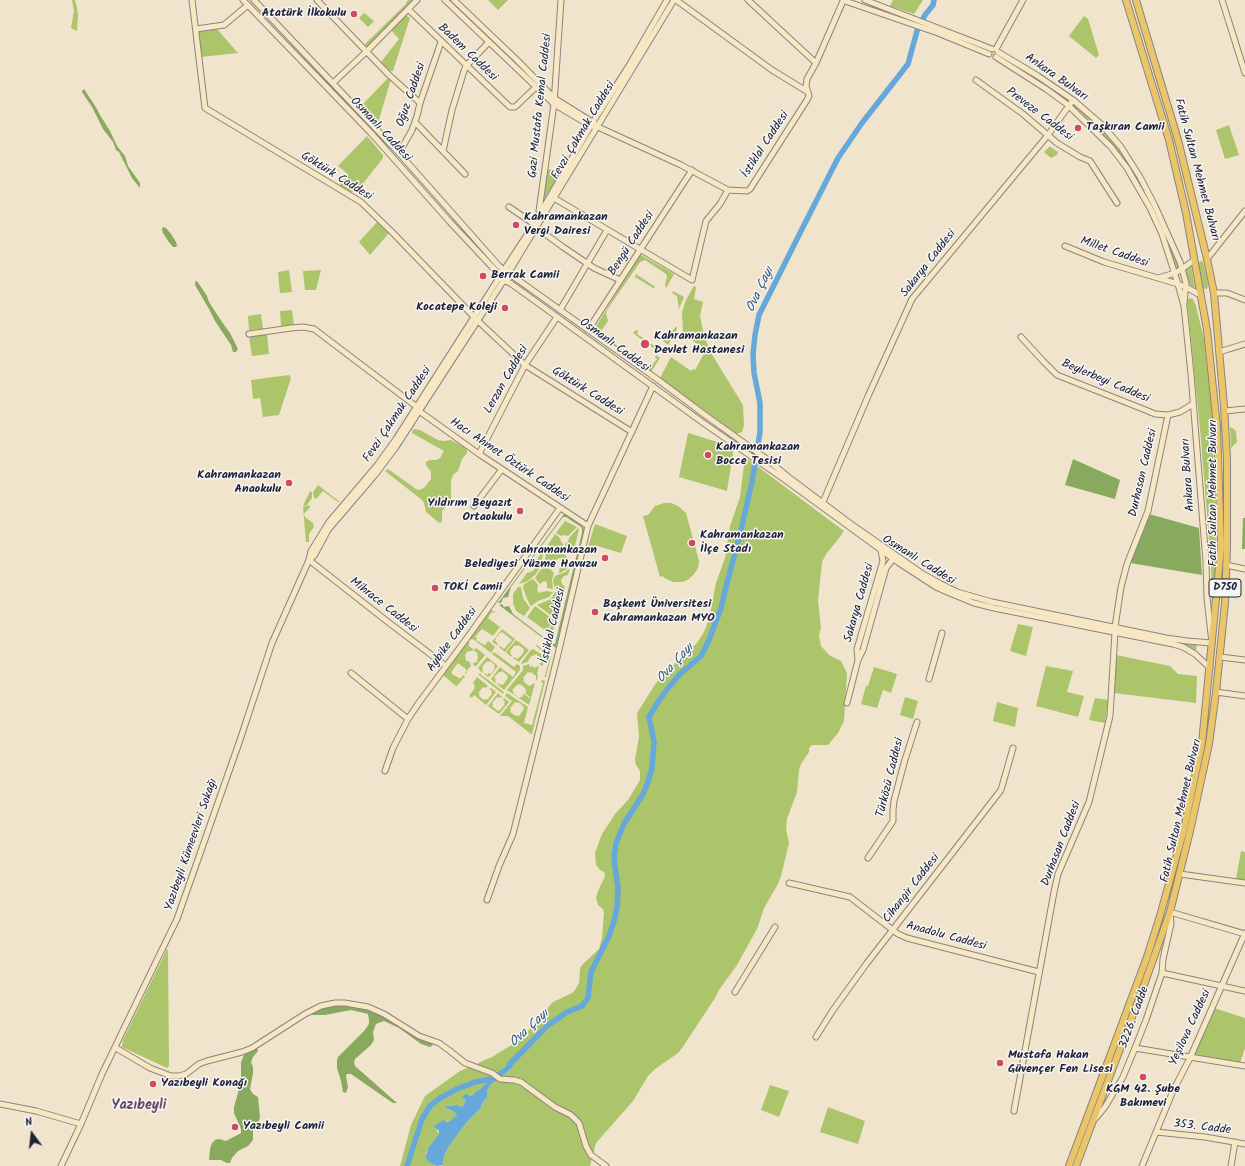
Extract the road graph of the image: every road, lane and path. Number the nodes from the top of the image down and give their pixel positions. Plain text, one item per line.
1 (192, 0) edge
2 (243, 0) edge
3 (254, 0) edge
4 (317, 0) edge
5 (417, 0) edge
6 (445, 0) edge
7 (454, 0) edge
8 (561, 0) edge
9 (667, 0) edge
10 (675, 0) edge
11 (748, 0) edge
12 (865, 0) edge
13 (1022, 0) edge
14 (1126, 0) edge
15 (1136, 0) edge
16 (1222, 0) edge
17 (844, 1) edge
18 (248, 5) junction
19 (408, 9) junction
20 (196, 28) junction
21 (939, 31) junction
22 (441, 42) junction
23 (489, 42) junction
24 (995, 50) junction
25 (367, 51) junction
26 (989, 54) junction
27 (996, 57) junction
28 (816, 63) junction
29 (466, 66) junction
30 (1245, 73) edge
31 (1038, 76) junction
32 (976, 80) dead end
33 (1034, 81) junction
34 (333, 83) junction
35 (536, 87) junction
36 (808, 92) junction
37 (1073, 100) junction
38 (554, 101) junction
39 (420, 103) junction
40 (1068, 105) junction
41 (415, 122) junction
42 (592, 124) junction
43 (598, 127) junction
44 (1048, 135) junction
45 (443, 151) junction
46 (399, 153) junction
47 (692, 170) junction
48 (466, 174) dead end
49 (728, 190) junction
50 (554, 198) junction
51 (1117, 203) dead end
52 (509, 207) dead end
53 (1245, 212) edge
54 (539, 214) junction
55 (535, 226) junction
56 (607, 230) junction
57 (1065, 246) dead end
58 (640, 250) junction
59 (1207, 259) junction
60 (1194, 260) junction
61 (588, 264) junction
62 (1172, 264) junction
63 (1182, 269) junction
64 (507, 271) junction
65 (1174, 273) junction
66 (500, 275) junction
67 (1160, 278) junction
68 (505, 280) junction
69 (620, 280) junction
70 (1178, 284) junction
71 (1186, 287) junction
72 (1214, 292) junction
73 (1200, 295) junction
74 (1245, 300) edge
75 (1184, 306) junction
76 (560, 310) junction
77 (557, 317) junction
78 (476, 319) junction
79 (588, 330) junction
80 (249, 334) dead end
81 (1022, 337) dead end
82 (1245, 344) edge
83 (1219, 352) junction
84 (525, 365) junction
85 (657, 379) junction
86 (653, 386) junction
87 (1193, 404) junction
88 (418, 409) junction
89 (1245, 409) edge
90 (1225, 412) junction
91 (1168, 415) junction
92 (632, 432) junction
93 (478, 454) junction
94 (502, 469) junction
95 (823, 502) junction
96 (474, 506) dead end
97 (560, 508) junction
98 (588, 526) junction
99 (881, 551) junction
100 (893, 559) junction
101 (309, 560) junction
102 (1226, 565) junction
103 (1245, 569) edge
104 (1115, 630) junction
105 (942, 633) dead end
106 (272, 643) joint
107 (1212, 643) junction
108 (1220, 657) junction
109 (858, 660) junction
110 (1245, 660) edge
111 (446, 666) junction
112 (1210, 668) junction
113 (351, 673) dead end
114 (929, 679) dead end
115 (1216, 692) junction
116 (1245, 696) edge
117 (847, 703) dead end
118 (408, 719) junction
119 (917, 722) dead end
120 (1013, 748) dead end
121 (385, 771) dead end
122 (868, 858) dead end
123 (1180, 874) junction
124 (789, 883) dead end
125 (1245, 883) edge
126 (487, 900) dead end
127 (1170, 912) junction
128 (775, 927) dead end
129 (893, 930) junction
130 (1245, 934) edge
131 (1039, 972) junction
132 (1162, 973) junction
133 (1222, 985) junction
134 (1245, 991) edge
135 (735, 992) dead end
136 (816, 1037) dead end
137 (116, 1048) junction
138 (1135, 1048) junction
139 (1190, 1058) junction
140 (1245, 1066) edge
141 (0, 1104) edge
142 (1014, 1111) dead end
143 (1093, 1121) junction
144 (81, 1124) junction
145 (1156, 1132) junction
146 (1235, 1142) junction
147 (1245, 1144) edge
148 (1072, 1165) edge
149 (61, 1166) edge
150 (606, 1166) edge
151 (1142, 1166) edge
152 (1231, 1166) edge

1 - 20 street
2 - 18 street, Osmanlı Caddesi
3 - 34 street, Osmanlı Caddesi
4 - 25 street
5 - 19 street
6 - 23 street
7 - 38 street
8 - 38 street, Gazi Mustafa Kemal Caddesi
9 - 42 street, Fevzi Çakmak Caddesi
10 - 36 street
10 - 43 street, Fevzi Çakmak Caddesi
11 - 28 street
12 - 21 street
13 - 24 street
14 - 60 highway, Fatih Sultan Mehmet Bulvarı / D750
15 - 59 highway, Fatih Sultan Mehmet Bulvarı / D750
16 - 30 street
17 - 21 street, Ankara Bulvarı
17 - 28 street, İstiklal Caddesi
18 - 20 street
18 - 66 street, Osmanlı Caddesi
19 - 22 street, Badem Caddesi
19 - 25 street
20 - 78 street, Göktürk Caddesi
21 - 24 street, Ankara Bulvarı
21 - 26 street, Ankara Bulvarı
22 - 29 street, Badem Caddesi
22 - 39 street, Oğuz Caddesi
23 - 29 street
23 - 35 street
24 - 26 street
24 - 27 street
24 - 31 street, Ankara Bulvarı
25 - 34 street
25 - 39 street
26 - 27 street, Ankara Bulvarı
27 - 33 street, Ankara Bulvarı
28 - 36 street, İstiklal Caddesi
29 - 35 street, Badem Caddesi
29 - 45 street
31 - 33 street
31 - 37 street, Ankara Bulvarı
32 - 44 street, Preveze Caddesi
33 - 40 street, Ankara Bulvarı
34 - 46 street, Osmanlı Caddesi
35 - 38 street
36 - 49 street, İstiklal Caddesi
37 - 40 street, Sakarya Caddesi
37 - 63 street, Ankara Bulvarı
38 - 42 street
38 - 54 street, Gazi Mustafa Kemal Caddesi
39 - 41 street, Oğuz Caddesi
40 - 44 street, Sakarya Caddesi
40 - 62 street, Ankara Bulvarı
41 - 45 street
41 - 46 street, Oğuz Caddesi
42 - 43 street
42 - 54 street, Fevzi Çakmak Caddesi
43 - 47 street
43 - 50 street, Fevzi Çakmak Caddesi
44 - 51 street, Preveze Caddesi
44 - 95 street, Sakarya Caddesi
45 - 48 street
46 - 64 street, Osmanlı Caddesi
47 - 49 street
47 - 58 street, Bengü Caddesi
49 - 58 street
50 - 55 street, Fevzi Çakmak Caddesi
50 - 56 street
52 - 55 street
53 - 59 street
54 - 55 street, Fevzi Çakmak Caddesi
55 - 61 street
55 - 64 street, Fevzi Çakmak Caddesi
56 - 58 street
56 - 61 street
57 - 67 street, Millet Caddesi
58 - 69 street, Bengü Caddesi
59 - 60 highway
59 - 72 highway, Fatih Sultan Mehmet Bulvarı / D750
60 - 63 street
60 - 73 highway, Fatih Sultan Mehmet Bulvarı / D750
61 - 69 street
61 - 76 street
62 - 65 street, Ankara Bulvarı
62 - 67 street, Millet Caddesi
63 - 65 street
63 - 71 street, Ankara Bulvarı
64 - 66 street
64 - 68 street
64 - 76 street, Osmanlı Caddesi
65 - 67 street, Millet Caddesi
65 - 70 street, Ankara Bulvarı
66 - 68 street
66 - 78 street, Fevzi Çakmak Caddesi
67 - 70 street, Millet Caddesi
68 - 77 street, Osmanlı Caddesi
68 - 78 street, Fevzi Çakmak Caddesi
69 - 79 street, Bengü Caddesi
70 - 71 street
70 - 75 street, Ankara Bulvarı
71 - 73 street
71 - 75 street, Ankara Bulvarı
72 - 73 highway
72 - 74 street
72 - 83 highway, Fatih Sultan Mehmet Bulvarı / D750
73 - 107 highway, Fatih Sultan Mehmet Bulvarı / D750
75 - 87 street, Ankara Bulvarı
76 - 79 street, Osmanlı Caddesi
77 - 84 street, Lerzan Caddesi
77 - 86 street, Osmanlı Caddesi
78 - 84 street, Göktürk Caddesi
78 - 88 street, Fevzi Çakmak Caddesi
79 - 85 street, Osmanlı Caddesi
80 - 88 street, Hacı Ahmet Öztürk Caddesi
81 - 91 street, Beylerbeyi Caddesi
82 - 83 street
83 - 90 highway, Fatih Sultan Mehmet Bulvarı / D750
84 - 92 street, Göktürk Caddesi
84 - 93 street, Lerzan Caddesi
85 - 86 street, Osmanlı Caddesi
85 - 95 street, Osmanlı Caddesi
86 - 92 street, İstiklal Caddesi
86 - 99 street, Osmanlı Caddesi
87 - 91 street
87 - 107 street, Ankara Bulvarı
88 - 93 street, Hacı Ahmet Öztürk Caddesi
88 - 101 street, Fevzi Çakmak Caddesi
89 - 90 street
90 - 102 highway, Fatih Sultan Mehmet Bulvarı / D750
91 - 104 street, Durhasan Caddesi
92 - 98 street, İstiklal Caddesi
93 - 94 street, Hacı Ahmet Öztürk Caddesi
94 - 96 street
94 - 97 street, Hacı Ahmet Öztürk Caddesi
95 - 104 street, Osmanlı Caddesi
97 - 98 street, Hacı Ahmet Öztürk Caddesi
97 - 111 street, Aybike Caddesi
98 - 126 street, İstiklal Caddesi
99 - 100 street, Osmanlı Caddesi
99 - 109 street, Sakarya Caddesi
100 - 104 street, Osmanlı Caddesi
100 - 109 street, Sakarya Caddesi
101 - 106 street, Fevzi Çakmak Caddesi
101 - 111 street, Mihrace Caddesi
102 - 103 street
102 - 108 highway, Fatih Sultan Mehmet Bulvarı / D750
104 - 107 street, Osmanlı Caddesi
104 - 112 street, Osmanlı Caddesi
104 - 131 street, Durhasan Caddesi
105 - 114 street
106 - 137 street, Yazıbeyli Kümeevleri Sokağı
107 - 112 highway, Fatih Sultan Mehmet Bulvarı / D750
108 - 110 street
108 - 115 highway, Fatih Sultan Mehmet Bulvarı / D750
109 - 117 street, Sakarya Caddesi
111 - 118 street, Aybike Caddesi
112 - 148 highway, Fatih Sultan Mehmet Bulvarı / D750
113 - 118 street
115 - 116 street
115 - 123 highway, Fatih Sultan Mehmet Bulvarı / D750
118 - 121 street, Aybike Caddesi
119 - 122 street, Türközü Caddesi
120 - 129 street, Cihangir Caddesi
123 - 125 street
123 - 127 highway, Fatih Sultan Mehmet Bulvarı / D750
124 - 129 street, Anadolu Caddesi
127 - 130 street
127 - 132 street, 3226. Cadde
127 - 143 highway, Fatih Sultan Mehmet Bulvarı / D750
128 - 135 street
129 - 131 street, Anadolu Caddesi
129 - 136 street, Cihangir Caddesi
130 - 133 street, Yeşilova Caddesi
131 - 142 street, Durhasan Caddesi
132 - 133 street
132 - 138 street, 3226. Cadde
133 - 134 street
133 - 139 street, Yeşilova Caddesi
137 - 144 street, Yazıbeyli Kümeevleri Sokağı
137 - 150 street
138 - 139 street
138 - 143 street, 3226. Cadde
139 - 140 street
139 - 145 street, Yeşilova Caddesi
141 - 144 street
143 - 148 highway, Fatih Sultan Mehmet Bulvarı / D750
144 - 149 street, Yazıbeyli Kümeevleri Sokağı
145 - 146 street, 353. Cadde
145 - 151 street, Yeşilova Caddesi
146 - 147 street, 353. Cadde
146 - 152 street

